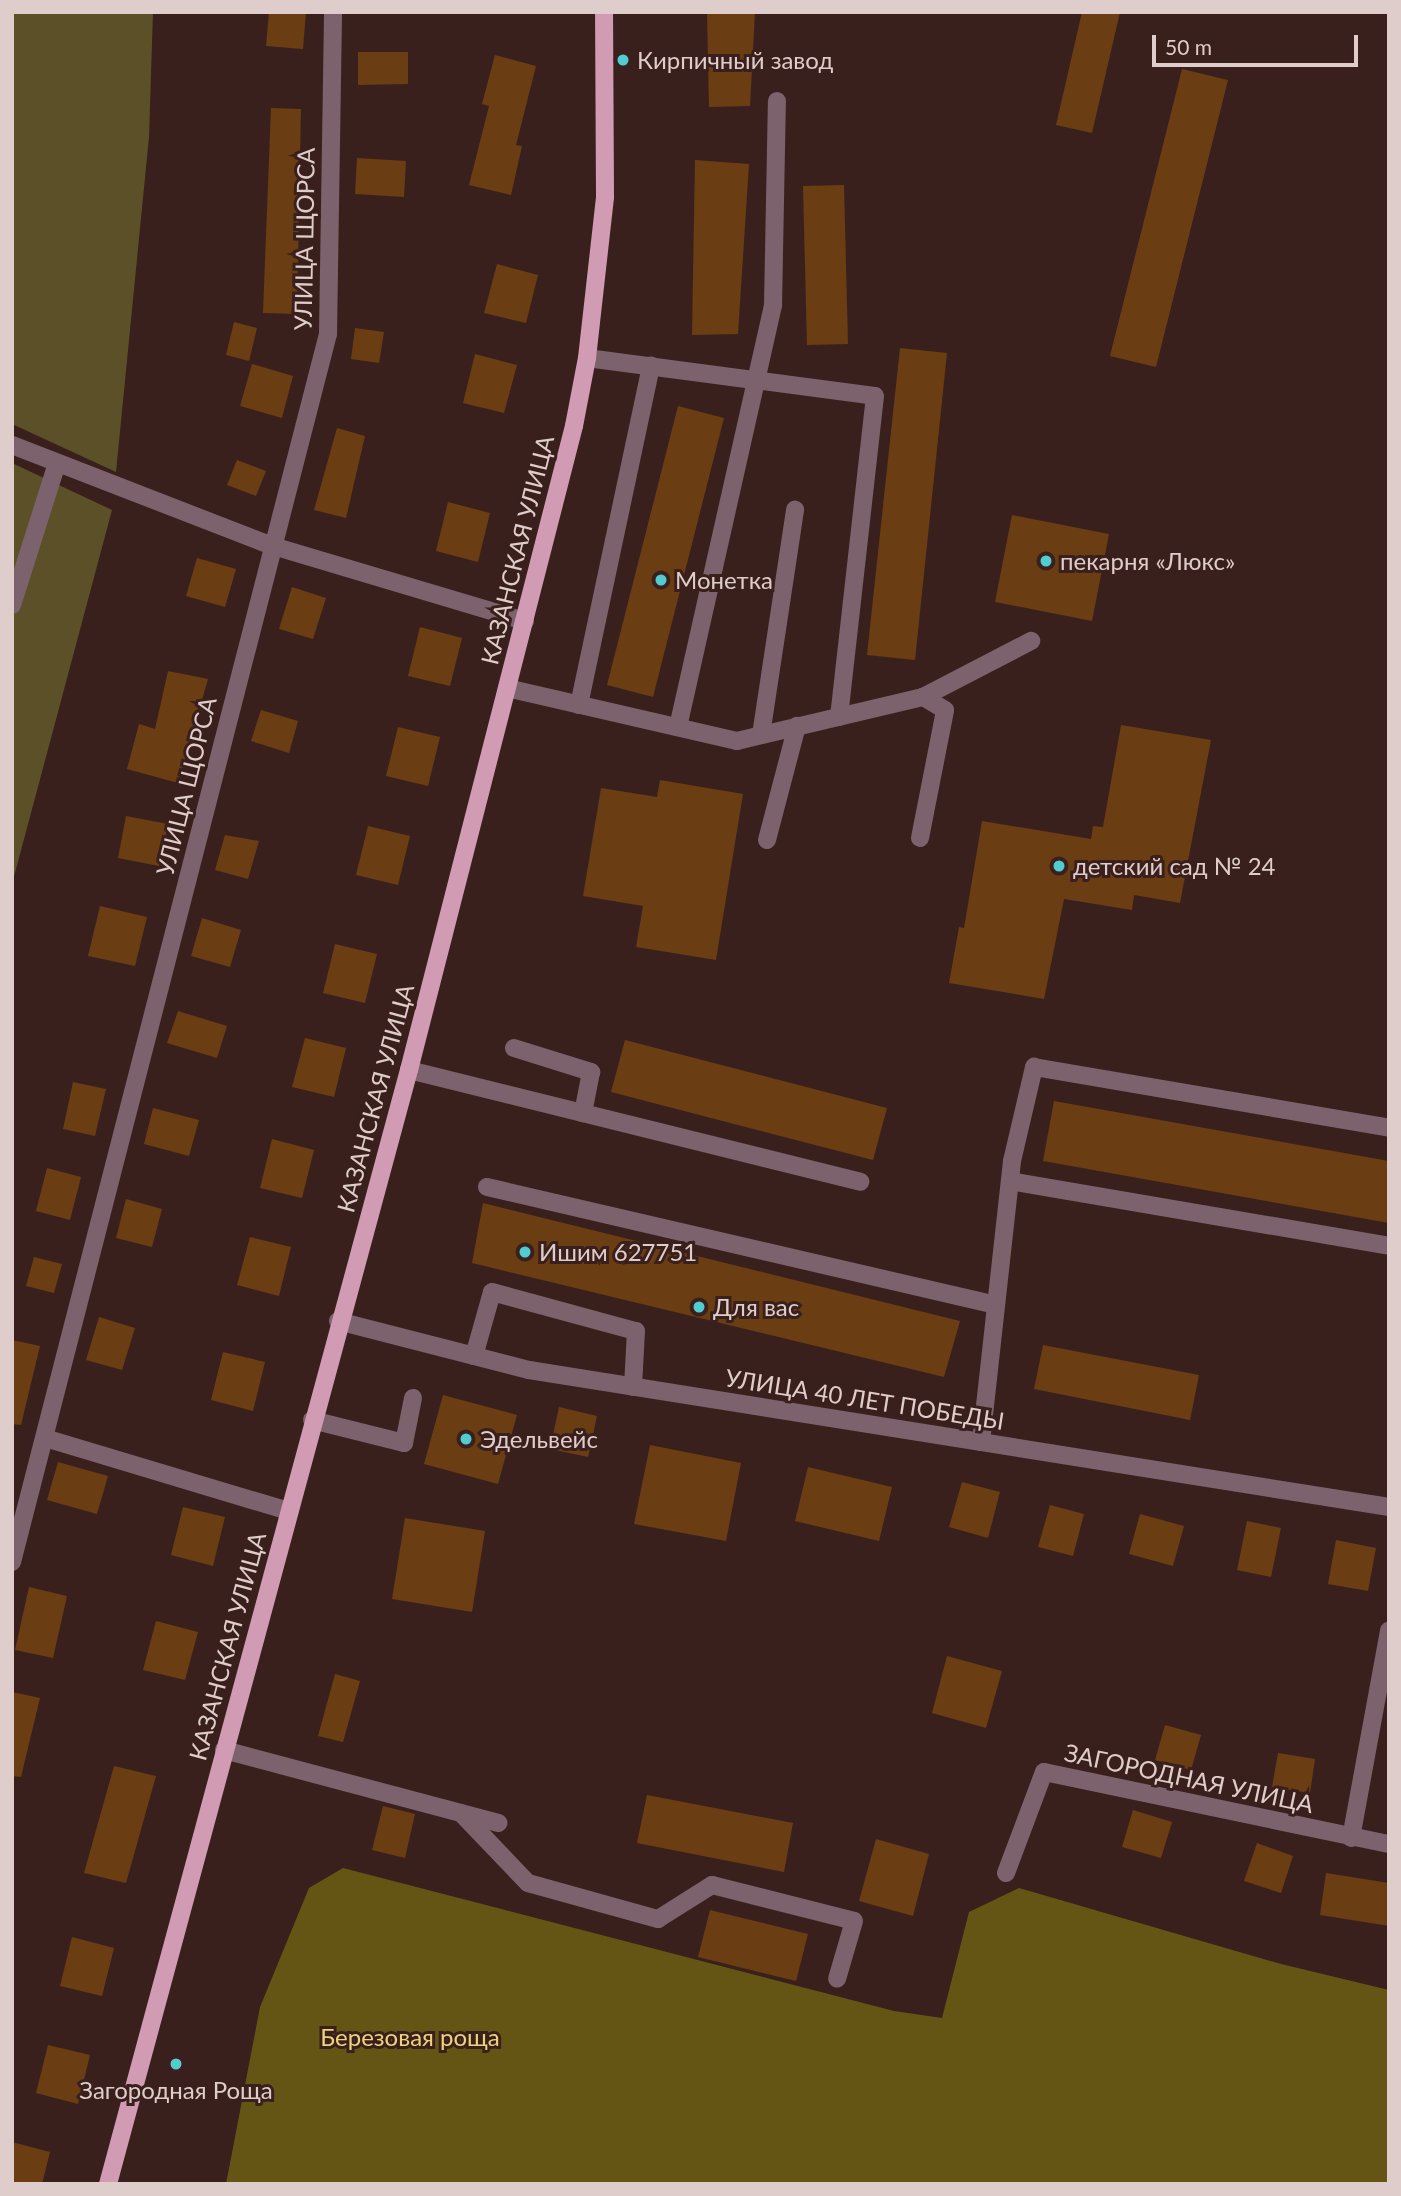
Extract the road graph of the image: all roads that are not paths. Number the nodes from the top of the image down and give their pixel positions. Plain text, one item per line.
1 (333, 12) edge
2 (604, 12) edge
3 (777, 101) dead end
4 (587, 358) junction
5 (651, 366) junction
6 (754, 380) junction
7 (12, 445) edge
8 (57, 463) junction
9 (795, 510) dead end
10 (273, 546) junction
11 (12, 605) edge
12 (525, 621) junction
13 (1031, 641) dead end
14 (507, 688) junction
15 (923, 697) junction
16 (579, 705) junction
17 (839, 717) junction
18 (797, 726) junction
19 (678, 727) junction
20 (761, 735) junction
21 (920, 838) dead end
22 (767, 840) dead end
23 (514, 1048) dead end
24 (409, 1070) junction
25 (583, 1113) junction
26 (1389, 1128) edge
27 (1010, 1181) junction
28 (860, 1182) dead end
29 (487, 1186) dead end
30 (1389, 1246) edge
31 (996, 1305) junction
32 (338, 1321) junction
33 (474, 1356) junction
34 (633, 1387) junction
35 (413, 1398) dead end
36 (312, 1420) junction
37 (45, 1438) junction
38 (981, 1442) junction
39 (1389, 1507) edge
40 (288, 1511) junction
41 (12, 1562) edge
42 (1389, 1630) edge
43 (224, 1750) junction
44 (461, 1813) junction
45 (498, 1823) dead end
46 (1352, 1838) junction
47 (1389, 1844) edge
48 (1006, 1873) dead end
49 (837, 1979) dead end
50 (108, 2184) edge

1 - 10 street, УЛИЦА ЩОРСА
2 - 4 main road, КАЗАНСКАЯ УЛИЦА
3 - 6 street
4 - 5 street
4 - 12 main road, КАЗАНСКАЯ УЛИЦА
5 - 6 street
5 - 16 street
6 - 17 street
6 - 19 street
7 - 8 street
8 - 10 street
8 - 11 street
9 - 20 street
10 - 12 street
10 - 37 street, УЛИЦА ЩОРСА
12 - 14 main road, КАЗАНСКАЯ УЛИЦА
13 - 15 street
14 - 16 street
14 - 24 main road, КАЗАНСКАЯ УЛИЦА
15 - 17 street
15 - 21 street
16 - 19 street
17 - 18 street
18 - 20 street
18 - 22 street
19 - 20 street
23 - 25 street
24 - 25 street
24 - 32 main road, КАЗАНСКАЯ УЛИЦА
25 - 28 street
26 - 27 street
27 - 30 street
27 - 31 street
29 - 31 street
31 - 38 street
32 - 33 street, УЛИЦА 40 ЛЕТ ПОБЕДЫ
32 - 36 main road, КАЗАНСКАЯ УЛИЦА
33 - 34 street, УЛИЦА 40 ЛЕТ ПОБЕДЫ
33 - 34 street
34 - 38 street, УЛИЦА 40 ЛЕТ ПОБЕДЫ
35 - 36 street
36 - 40 main road, КАЗАНСКАЯ УЛИЦА
37 - 40 street
37 - 41 street, УЛИЦА ЩОРСА
38 - 39 street, УЛИЦА 40 ЛЕТ ПОБЕДЫ
40 - 43 main road, КАЗАНСКАЯ УЛИЦА
42 - 46 street
43 - 44 street
43 - 50 main road, КАЗАНСКАЯ УЛИЦА
44 - 45 street
44 - 49 street
46 - 47 street, ЗАГОРОДНАЯ УЛИЦА
46 - 48 street, ЗАГОРОДНАЯ УЛИЦА

